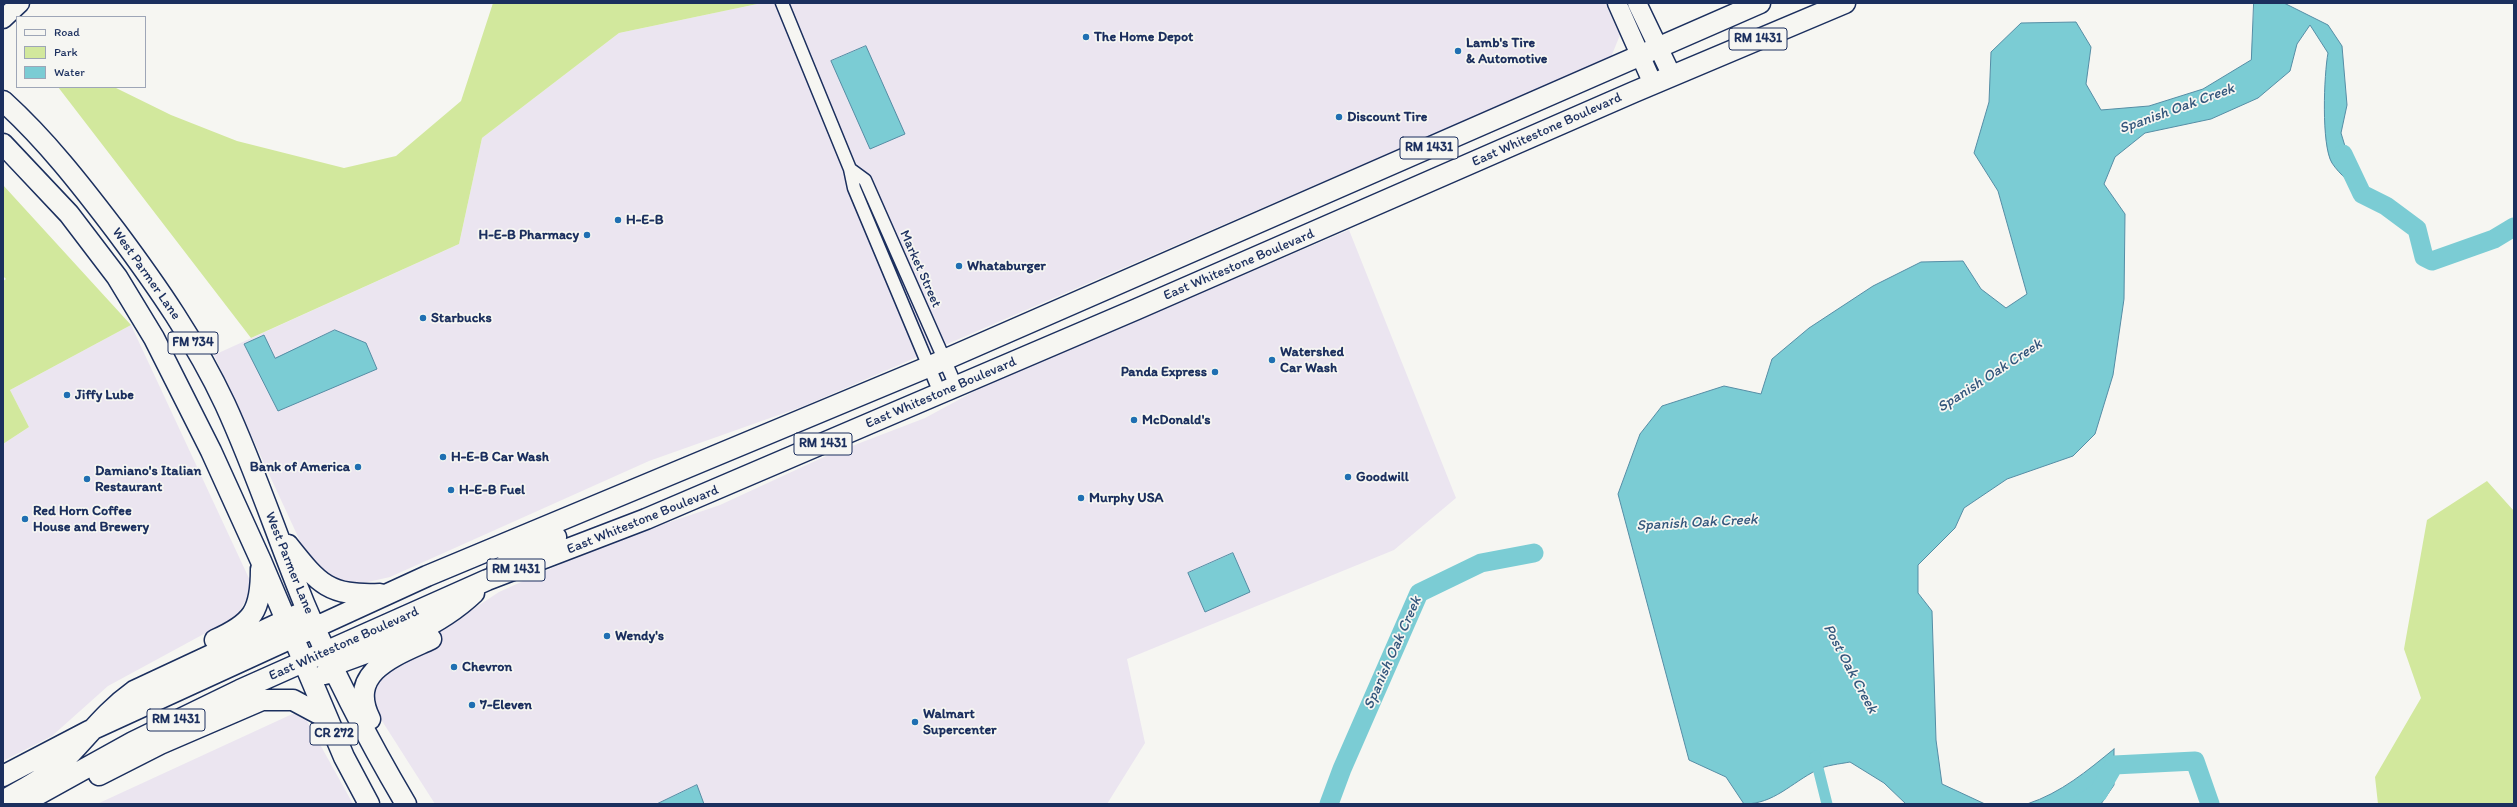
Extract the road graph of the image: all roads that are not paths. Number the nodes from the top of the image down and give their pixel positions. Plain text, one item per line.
1 (20, 3) edge
2 (782, 3) edge
3 (1617, 3) edge
4 (1637, 3) edge
5 (1760, 3) edge
6 (1845, 3) edge
7 (3, 19) edge
8 (1649, 51) junction
9 (1672, 76) junction
10 (1653, 84) junction
11 (3, 101) edge
12 (3, 144) edge
13 (850, 169) junction
14 (936, 363) junction
15 (948, 390) junction
16 (754, 440) junction
17 (275, 530) junction
18 (261, 561) junction
19 (514, 571) junction
20 (487, 580) junction
21 (388, 593) junction
22 (304, 602) junction
23 (315, 627) junction
24 (290, 629) junction
25 (330, 658) junction
26 (303, 661) junction
27 (321, 704) junction
28 (330, 724) junction
29 (89, 731) junction
30 (46, 752) junction
31 (384, 766) junction
32 (3, 776) edge
33 (53, 786) junction
34 (3, 800) edge
35 (21, 804) edge
36 (369, 804) edge
37 (406, 804) edge

1 - 7 street
2 - 13 street, Market Street
3 - 8 street
4 - 8 street
5 - 8 main road, East Whitestone Boulevard / RM 1431
6 - 9 main road, East Whitestone Boulevard / RM 1431
8 - 9 street
8 - 10 street
8 - 14 main road, East Whitestone Boulevard / RM 1431
9 - 10 main road, East Whitestone Boulevard / RM 1431
10 - 15 main road, East Whitestone Boulevard / RM 1431
11 - 17 main road, West Parmer Lane / FM 734
12 - 18 main road, West Parmer Lane / FM 734
13 - 14 street, Market Street
13 - 14 street, Market Street
14 - 15 street, Market Street
14 - 15 street, Market Street
14 - 16 main road, East Whitestone Boulevard / RM 1431
15 - 19 main road, East Whitestone Boulevard / RM 1431
16 - 20 main road, East Whitestone Boulevard
16 - 21 main road, East Whitestone Boulevard / RM 1431
17 - 21 main road
17 - 22 main road, West Parmer Lane / FM 734
18 - 24 main road, West Parmer Lane / FM 734
18 - 30 main road
19 - 20 main road, East Whitestone Boulevard / RM 1431
19 - 31 main road
20 - 25 main road, East Whitestone Boulevard
21 - 23 main road, East Whitestone Boulevard / RM 1431
22 - 23 main road, West Parmer Lane / FM 734
22 - 24 main road
23 - 24 main road, East Whitestone Boulevard / RM 1431
23 - 25 main road, FM 734
24 - 26 main road, FM 734
24 - 29 main road, East Whitestone Boulevard / RM 1431
25 - 26 main road, East Whitestone Boulevard / RM 1431
25 - 27 main road
25 - 31 main road, CR 272
26 - 27 main road, CR 272
26 - 33 main road, East Whitestone Boulevard / RM 1431
27 - 28 main road, CR 272
28 - 33 main road
28 - 36 main road, CR 272
29 - 30 main road, East Whitestone Boulevard / RM 1431
29 - 34 main road
30 - 32 main road, East Whitestone Boulevard / RM 1431
31 - 37 main road, CR 272
33 - 35 main road, East Whitestone Boulevard / RM 1431

